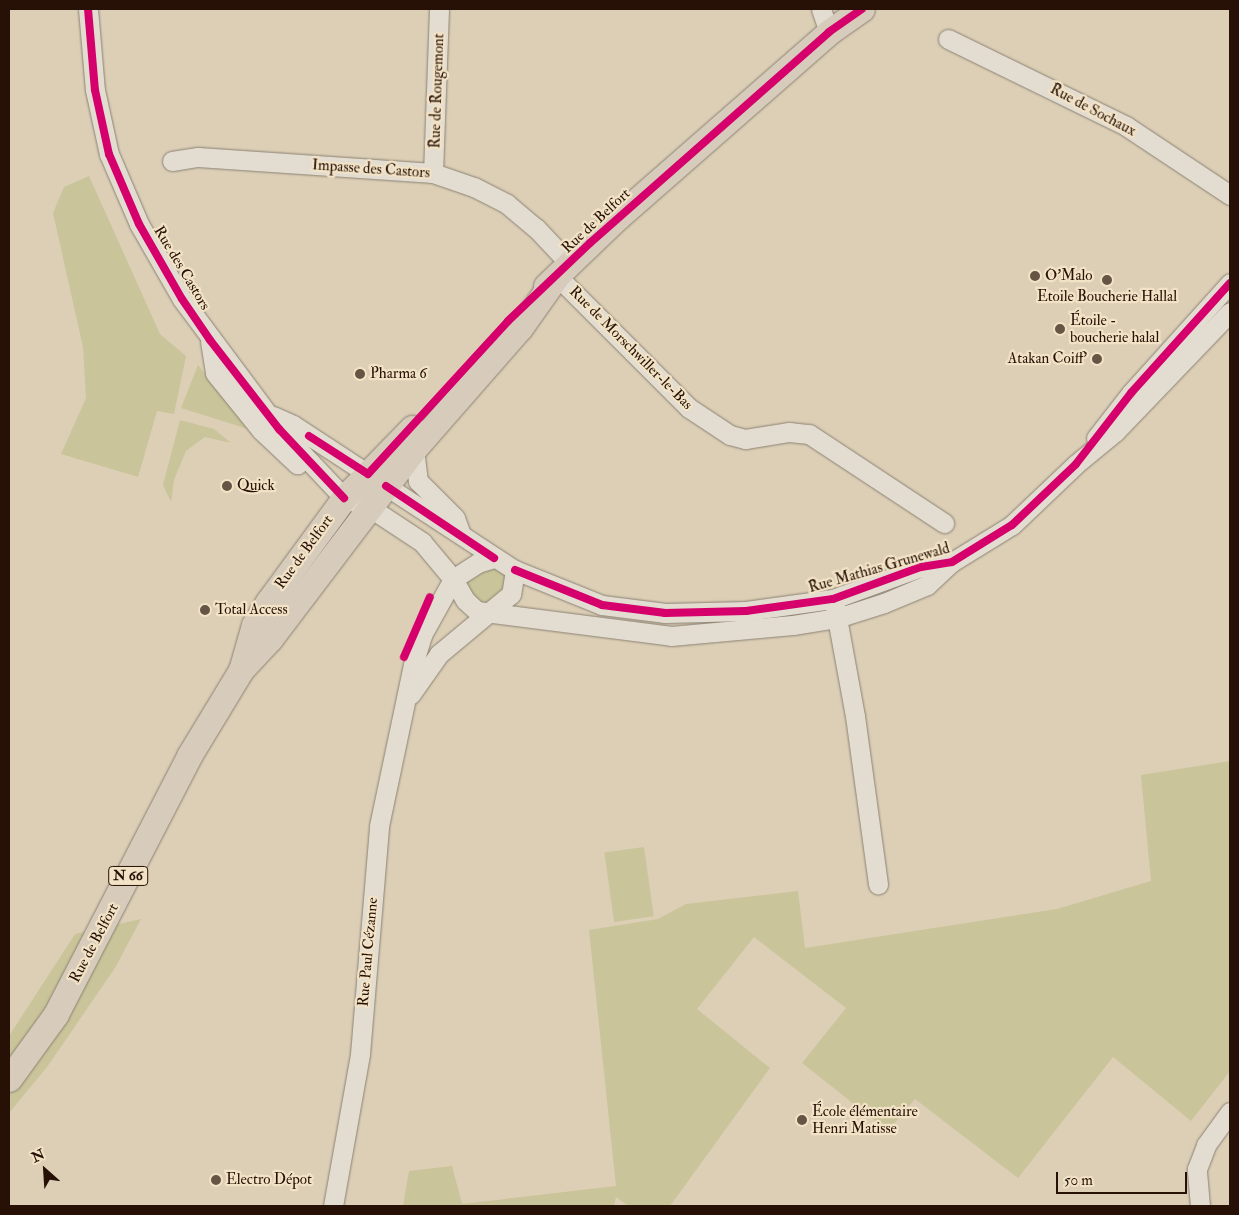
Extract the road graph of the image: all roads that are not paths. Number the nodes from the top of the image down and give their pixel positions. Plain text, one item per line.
1 (88, 9) edge
2 (439, 9) edge
3 (862, 9) edge
4 (825, 20) edge
5 (948, 39) dead end
6 (172, 160) dead end
7 (433, 173) junction
8 (1230, 195) edge
9 (563, 269) junction
10 (1230, 283) edge
11 (1211, 304) junction
12 (1229, 316) edge
13 (210, 340) junction
14 (270, 414) junction
15 (414, 449) junction
16 (1076, 464) junction
17 (377, 480) junction
18 (337, 507) junction
19 (369, 507) junction
20 (944, 523) dead end
21 (461, 536) junction
22 (494, 558) junction
23 (952, 562) junction
24 (515, 570) junction
25 (453, 579) junction
26 (833, 599) junction
27 (490, 613) junction
28 (837, 618) junction
29 (241, 670) junction
30 (408, 699) junction
31 (878, 884) dead end
32 (9, 1079) edge
33 (1230, 1112) edge
34 (337, 1205) edge
35 (1200, 1206) edge

1 - 13 street, Rue des Castors
2 - 7 street, Rue de Rougemont
3 - 4 main road, Rue de Belfort / N 66
4 - 9 main road, Rue de Belfort / N 66
5 - 8 street, Rue de Sochaux
6 - 7 street, Impasse des Castors
7 - 9 street, Impasse des Castors
9 - 15 main road, Rue de Belfort / N 66
9 - 17 main road, Rue de Belfort / N 66
9 - 20 street, Rue de Morschwiller-le-Bas
10 - 11 street, Rue Mathias Grunewald
11 - 12 street
11 - 16 street, Rue Mathias Grunewald
12 - 16 street, Rue Mathias Grunewald
13 - 14 street, Rue des Castors
13 - 18 street
14 - 17 street, Rue des Castors
14 - 18 street, Rue des Castors
15 - 17 main road, Rue de Belfort / N 66
15 - 21 street
16 - 23 street, Rue Mathias Grunewald
17 - 18 main road, Rue de Belfort / N 66
17 - 19 main road, Rue de Belfort / N 66
17 - 21 street
18 - 19 street
18 - 29 main road, Rue de Belfort / N 66
19 - 25 street
19 - 29 main road, Rue de Belfort / N 66
21 - 22 street
22 - 24 street
22 - 25 street
23 - 26 street, Rue Mathias Grunewald
23 - 28 street, Rue Mathias Grunewald
24 - 26 street, Rue Mathias Grunewald
24 - 27 street
25 - 27 street
25 - 30 street, Rue Paul Cézanne
26 - 28 street
27 - 28 street, Rue Mathias Grunewald
27 - 30 street, Rue Paul Cézanne
28 - 31 street
29 - 32 main road, Rue de Belfort / N 66
30 - 34 street, Rue Paul Cézanne
33 - 35 street

